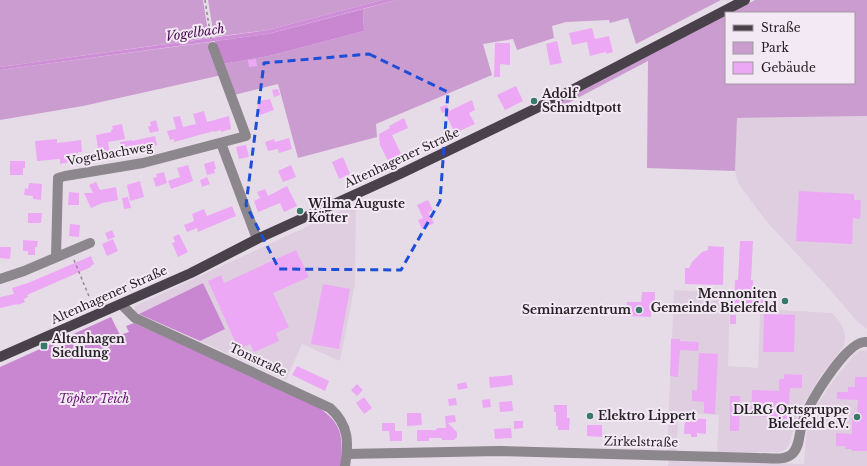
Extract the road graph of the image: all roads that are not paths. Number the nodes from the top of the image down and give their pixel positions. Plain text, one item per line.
1 (745, 0) edge
2 (213, 47) dead end
3 (221, 143) junction
4 (257, 239) junction
5 (90, 243) dead end
6 (56, 257) junction
7 (0, 279) edge
8 (121, 304) junction
9 (867, 342) edge
10 (0, 357) edge
11 (347, 454) junction
12 (345, 466) edge

1 - 4 main road, Altenhagener Straße
2 - 3 street, Vogelbachweg
3 - 4 street
3 - 6 street, Vogelbachweg
4 - 8 main road, Altenhagener Straße
5 - 6 street
6 - 7 street
8 - 10 main road, Altenhagener Straße
8 - 11 street, Tonstraße
9 - 11 street, Zirkelstraße
11 - 12 street, Tonstraße

